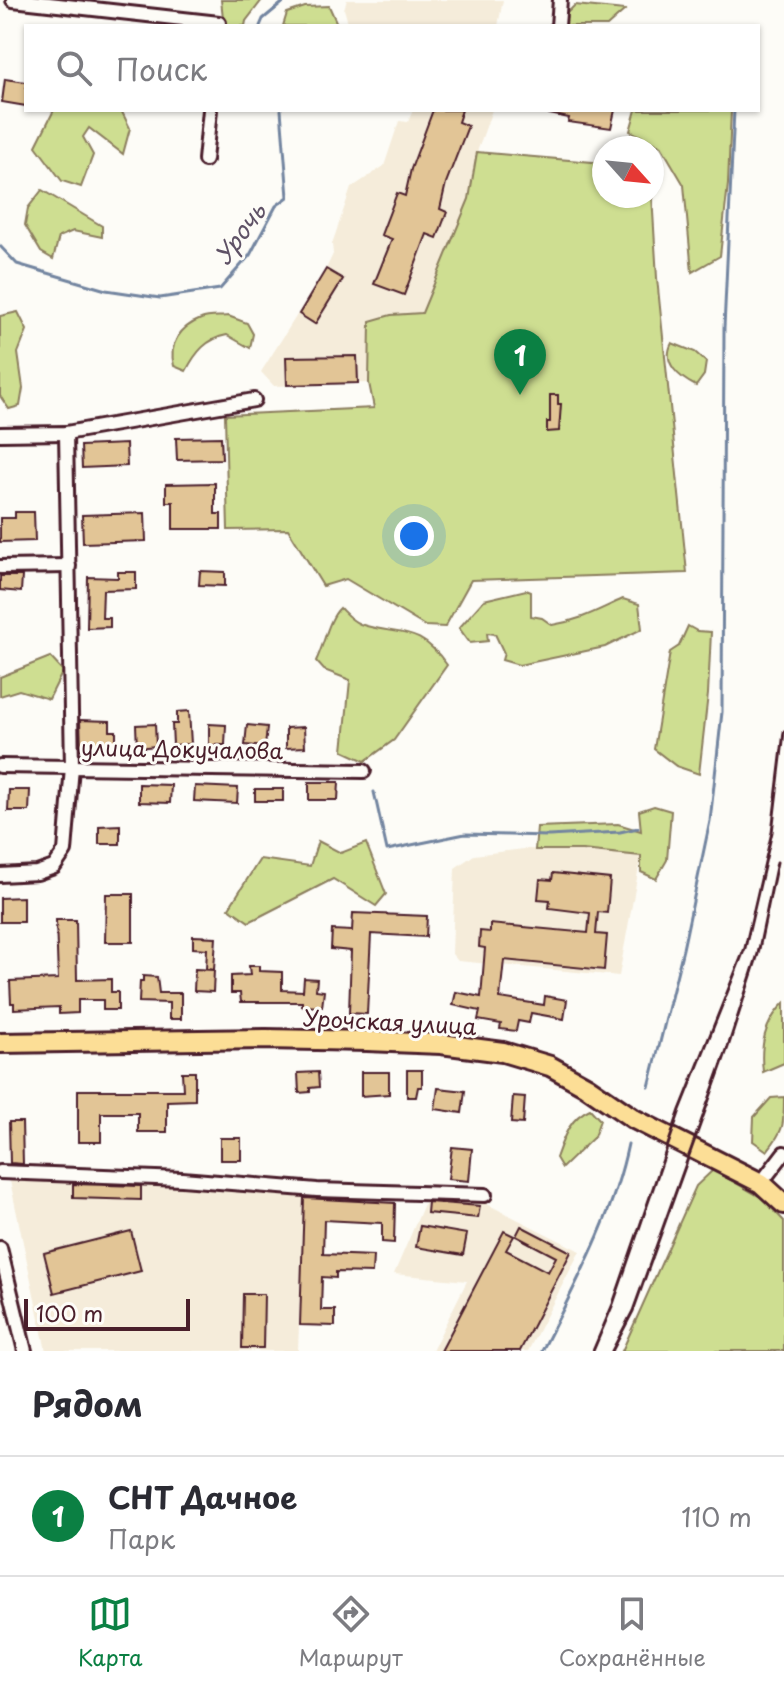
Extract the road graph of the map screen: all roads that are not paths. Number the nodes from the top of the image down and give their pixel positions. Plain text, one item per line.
1 (20, 0) edge
2 (560, 0) edge
3 (219, 24) edge
4 (558, 24) edge
5 (210, 112) edge
6 (205, 160) dead end
7 (254, 400) dead end
8 (66, 433) junction
9 (0, 434) edge
10 (69, 566) junction
11 (0, 567) edge
12 (0, 766) edge
13 (72, 767) junction
14 (364, 771) dead end
15 (0, 875) edge
16 (0, 1043) edge
17 (784, 1153) edge
18 (0, 1172) edge
19 (761, 1183) junction
20 (485, 1195) dead end
21 (784, 1204) edge
22 (0, 1248) edge
23 (25, 1351) edge

1 - 3 street
2 - 4 street
5 - 6 street
7 - 8 street
8 - 9 street
8 - 10 street
10 - 11 street
10 - 13 street
12 - 13 street, улица Докучалова
13 - 14 street, улица Докучалова
13 - 15 street
16 - 19 main road, Урочская улица
17 - 19 street
18 - 20 street
19 - 21 main road, Урочская улица
22 - 23 street

